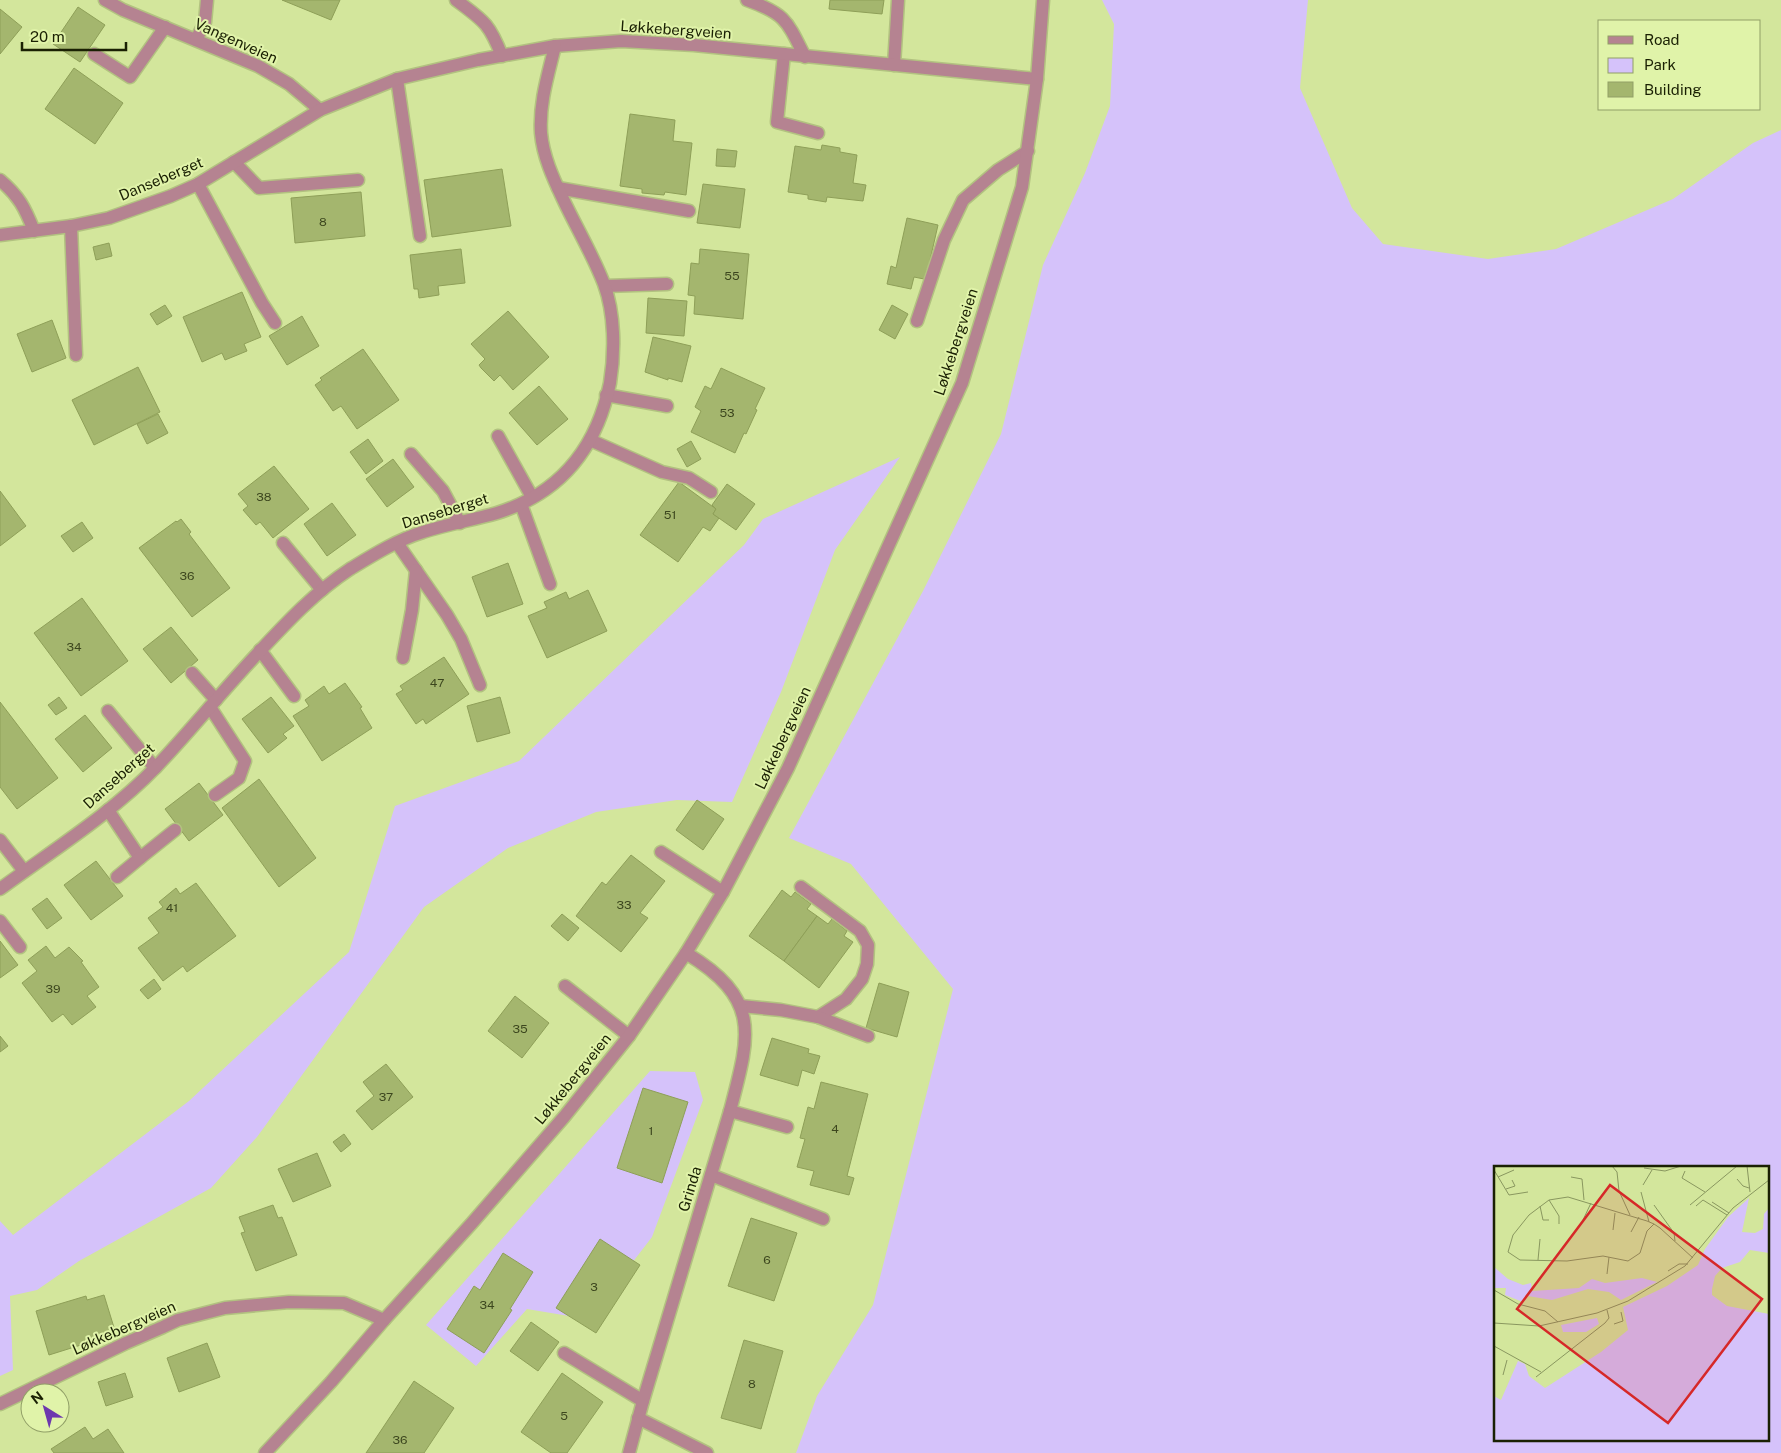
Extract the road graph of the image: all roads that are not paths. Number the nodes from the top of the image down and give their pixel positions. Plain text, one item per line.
1 (104, 0) edge
2 (207, 0) edge
3 (456, 0) edge
4 (747, 0) edge
5 (898, 0) edge
6 (1043, 0) edge
7 (164, 26) junction
8 (196, 40) junction
9 (555, 46) junction
10 (94, 54) dead end
11 (784, 54) junction
12 (502, 56) junction
13 (804, 57) junction
14 (894, 65) junction
15 (397, 79) junction
16 (1037, 79) junction
17 (320, 110) junction
18 (818, 133) dead end
19 (1028, 151) junction
20 (234, 162) junction
21 (0, 180) edge
22 (358, 180) dead end
23 (198, 184) junction
24 (558, 188) junction
25 (689, 211) dead end
26 (71, 226) junction
27 (34, 231) junction
28 (0, 236) edge
29 (420, 236) dead end
30 (667, 284) dead end
31 (605, 286) junction
32 (917, 321) dead end
33 (275, 323) dead end
34 (76, 356) dead end
35 (606, 395) junction
36 (667, 406) dead end
37 (498, 436) dead end
38 (590, 440) junction
39 (411, 454) dead end
40 (711, 492) dead end
41 (527, 501) junction
42 (460, 522) junction
43 (283, 543) dead end
44 (397, 543) junction
45 (416, 570) junction
46 (550, 584) dead end
47 (322, 590) junction
48 (260, 650) junction
49 (403, 658) dead end
50 (192, 673) dead end
51 (480, 685) dead end
52 (294, 696) dead end
53 (213, 704) junction
54 (108, 711) dead end
55 (155, 768) junction
56 (215, 795) dead end
57 (108, 810) junction
58 (175, 830) dead end
59 (0, 840) edge
60 (661, 852) dead end
61 (140, 858) junction
62 (24, 871) junction
63 (117, 877) dead end
64 (801, 887) dead end
65 (0, 888) edge
66 (723, 892) junction
67 (0, 921) edge
68 (20, 947) dead end
69 (686, 953) junction
70 (565, 986) dead end
71 (740, 1006) junction
72 (818, 1017) junction
73 (629, 1036) junction
74 (868, 1036) dead end
75 (730, 1111) junction
76 (787, 1127) dead end
77 (711, 1175) junction
78 (823, 1218) dead end
79 (384, 1320) junction
80 (564, 1353) dead end
81 (643, 1402) junction
82 (0, 1404) edge
83 (638, 1418) junction
84 (265, 1453) edge
85 (629, 1453) edge
86 (707, 1453) edge

1 - 7 street, Vangenveien
2 - 8 street
3 - 12 street
4 - 13 street
5 - 14 street
6 - 16 street, Løkkebergveien
7 - 8 street, Vangenveien
7 - 10 street
8 - 17 street, Vangenveien
9 - 11 street, Løkkebergveien
9 - 12 street, Løkkebergveien
9 - 24 street, Danseberget
11 - 13 street, Løkkebergveien
11 - 18 street
12 - 15 street, Løkkebergveien
13 - 14 street, Løkkebergveien
14 - 16 street, Løkkebergveien
15 - 17 street, Løkkebergveien
15 - 29 street
16 - 19 street, Løkkebergveien
17 - 20 street, Danseberget
19 - 32 street
19 - 66 street, Løkkebergveien
20 - 22 street
20 - 23 street, Danseberget
21 - 27 street
23 - 26 street, Danseberget
23 - 33 street
24 - 25 street
24 - 31 street, Danseberget
26 - 27 street, Danseberget
26 - 34 street
27 - 28 street, Danseberget
30 - 31 street
31 - 35 street, Danseberget
35 - 36 street
35 - 38 street, Danseberget
37 - 41 street
38 - 40 street
38 - 41 street, Danseberget
39 - 42 street
41 - 42 street, Danseberget
41 - 46 street
42 - 44 street, Danseberget
43 - 47 street
44 - 45 street
44 - 47 street, Danseberget
45 - 49 street
45 - 51 street
47 - 48 street, Danseberget
48 - 52 street
48 - 53 street, Danseberget
50 - 53 street
53 - 55 street, Danseberget
53 - 56 street
54 - 55 street
55 - 57 street, Danseberget
57 - 61 street
57 - 62 street, Danseberget
58 - 61 street
59 - 62 street
60 - 66 street
61 - 63 street
62 - 65 street, Danseberget
64 - 72 street
66 - 69 street, Løkkebergveien
67 - 68 street
69 - 71 street, Grinda
69 - 73 street, Løkkebergveien
70 - 73 street
71 - 72 street
71 - 75 street, Grinda
72 - 74 street
73 - 79 street, Løkkebergveien
75 - 76 street
75 - 77 street, Grinda
77 - 78 street
77 - 81 street, Grinda
79 - 82 street, Løkkebergveien
79 - 84 street, Løkkebergveien
80 - 81 street
81 - 83 street, Grinda
83 - 85 street, Grinda
83 - 86 street

